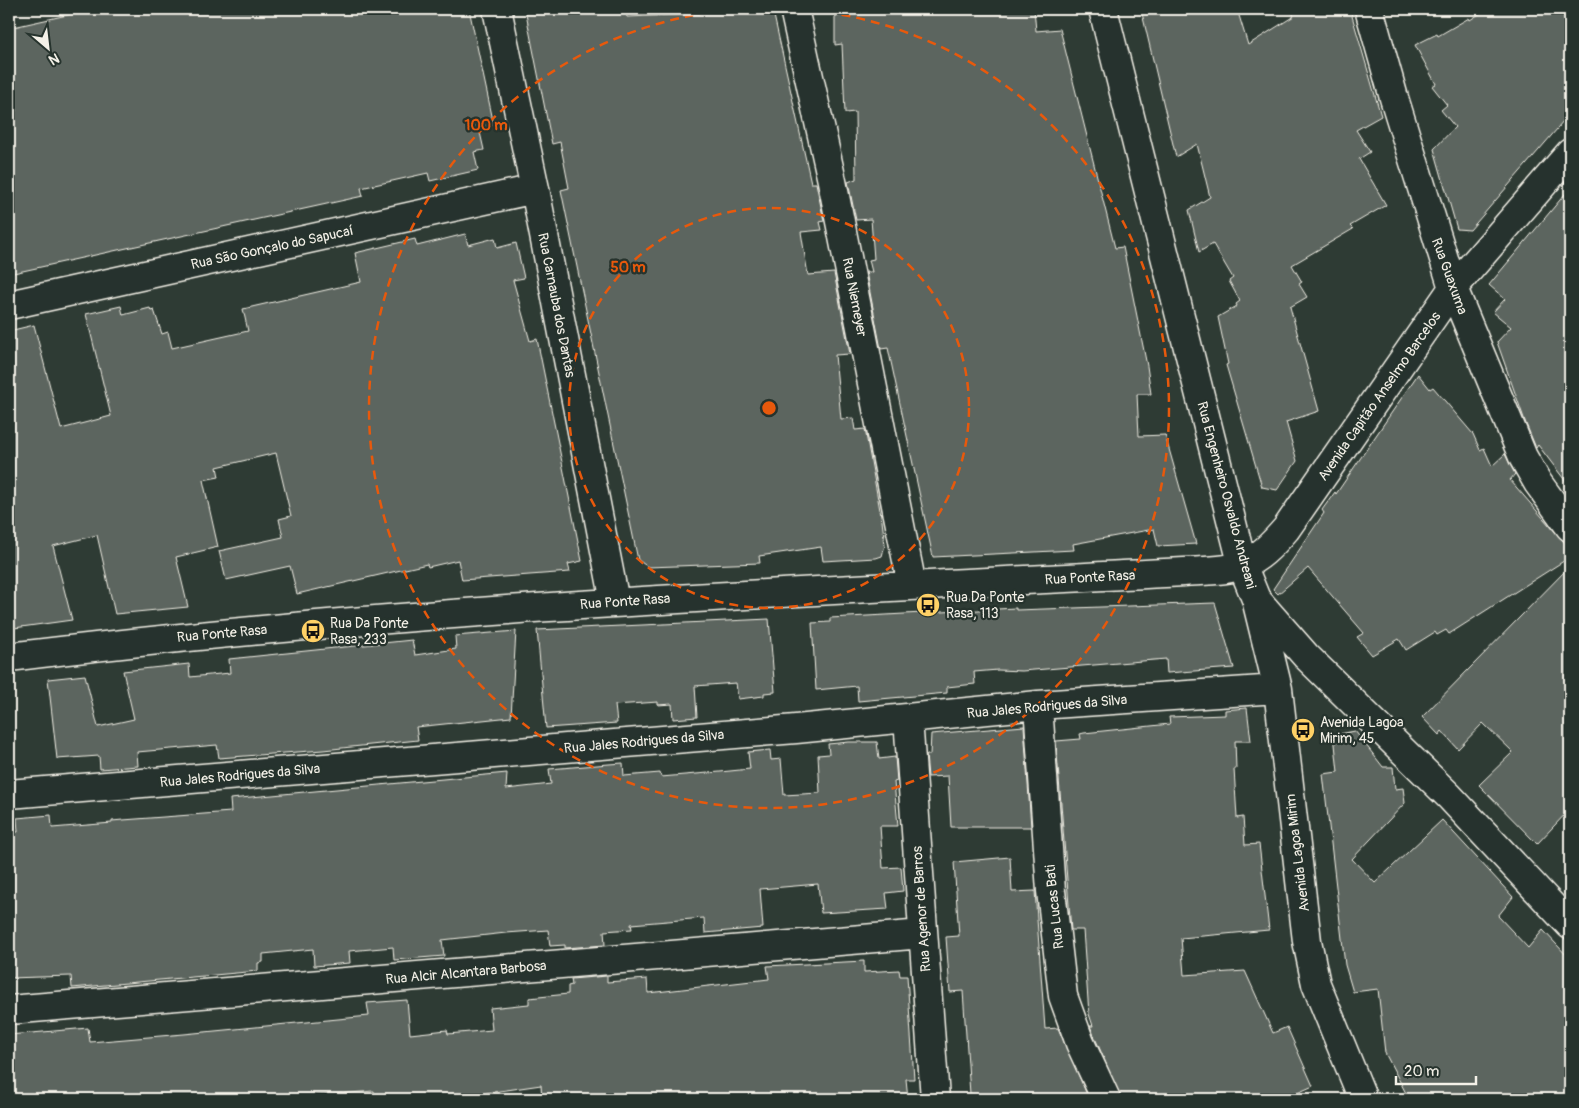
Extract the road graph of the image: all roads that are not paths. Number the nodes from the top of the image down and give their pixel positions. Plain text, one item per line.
1 (497, 9) edge
2 (794, 9) edge
3 (1103, 9) edge
4 (1369, 9) edge
5 (1570, 153) edge
6 (535, 189) junction
7 (1453, 288) junction
8 (9, 304) edge
9 (1570, 527) edge
10 (1244, 567) junction
11 (912, 586) junction
12 (1256, 599) junction
13 (615, 602) junction
14 (9, 657) edge
15 (1278, 689) junction
16 (1038, 705) junction
17 (908, 718) junction
18 (9, 794) edge
19 (1570, 925) edge
20 (923, 934) junction
21 (9, 1010) edge
22 (935, 1099) edge
23 (1106, 1099) edge
24 (1363, 1099) edge

1 - 6 street, Rua Carnauba dos Dantas
2 - 11 street, Rua Niemeyer
3 - 10 street, Rua Engenheiro Osvaldo Andreani
4 - 7 street, Rua Guaxuma
5 - 7 street, Avenida Capitão Anselmo Barcelos
6 - 8 street, Rua São Gonçalo do Sapucaí
6 - 13 street, Rua Carnauba dos Dantas
7 - 9 street, Rua Guaxuma
7 - 10 street, Avenida Capitão Anselmo Barcelos
10 - 11 street, Rua Ponte Rasa
10 - 12 street, Rua Engenheiro Osvaldo Andreani
11 - 13 street, Rua Ponte Rasa
12 - 15 street, Avenida Lagoa Mirim
12 - 19 street, Rua Engenheiro Osvaldo Andreani
13 - 14 street, Rua Ponte Rasa
15 - 16 street, Rua Jales Rodrigues da Silva
15 - 24 street, Avenida Lagoa Mirim
16 - 17 street, Rua Jales Rodrigues da Silva
16 - 23 street, Rua Lucas Bati
17 - 18 street, Rua Jales Rodrigues da Silva
17 - 20 street, Rua Agenor de Barros
20 - 21 street, Rua Alcir Alcantara Barbosa
20 - 22 street, Rua Agenor de Barros

